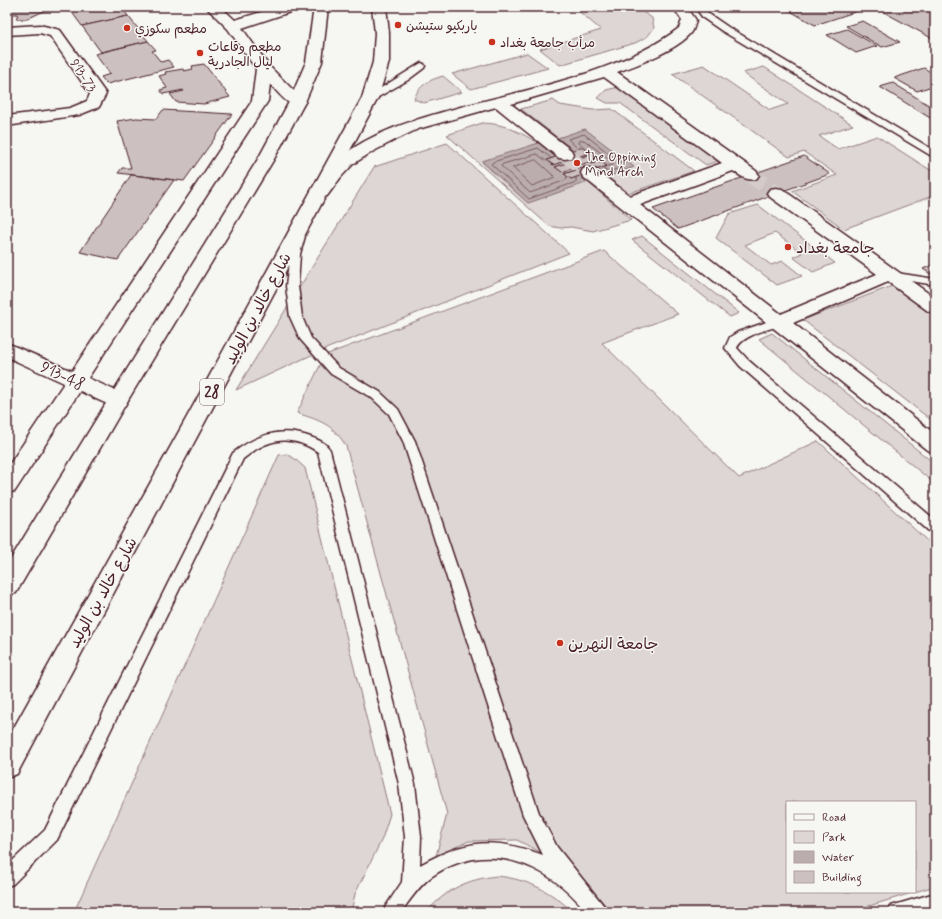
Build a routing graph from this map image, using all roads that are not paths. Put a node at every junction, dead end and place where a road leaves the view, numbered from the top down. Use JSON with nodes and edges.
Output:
{"nodes":[{"id":1,"x":213,"y":7,"type":"edge"},
{"id":2,"x":291,"y":7,"type":"edge"},
{"id":3,"x":321,"y":7,"type":"edge"},
{"id":4,"x":380,"y":7,"type":"edge"},
{"id":5,"x":680,"y":7,"type":"edge"},
{"id":6,"x":700,"y":8,"type":"edge"},
{"id":7,"x":689,"y":20,"type":"junction"},
{"id":8,"x":233,"y":26,"type":"junction"},
{"id":9,"x":7,"y":31,"type":"edge"},
{"id":10,"x":421,"y":66,"type":"dead end"},
{"id":11,"x":264,"y":69,"type":"junction"},
{"id":12,"x":606,"y":71,"type":"junction"},
{"id":13,"x":370,"y":98,"type":"junction"},
{"id":14,"x":297,"y":102,"type":"junction"},
{"id":15,"x":500,"y":103,"type":"junction"},
{"id":16,"x":7,"y":121,"type":"edge"},
{"id":17,"x":565,"y":154,"type":"tunnel mouth"},
{"id":18,"x":935,"y":154,"type":"edge"},
{"id":19,"x":735,"y":164,"type":"junction"},
{"id":20,"x":589,"y":173,"type":"tunnel mouth"},
{"id":21,"x":750,"y":174,"type":"tunnel mouth"},
{"id":22,"x":776,"y":193,"type":"tunnel mouth"},
{"id":23,"x":628,"y":204,"type":"junction"},
{"id":24,"x":311,"y":207,"type":"junction"},
{"id":25,"x":890,"y":275,"type":"junction"},
{"id":26,"x":935,"y":282,"type":"edge"},
{"id":27,"x":935,"y":307,"type":"edge"},
{"id":28,"x":778,"y":322,"type":"junction"},
{"id":29,"x":7,"y":349,"type":"edge"},
{"id":30,"x":76,"y":381,"type":"junction"},
{"id":31,"x":118,"y":400,"type":"junction"},
{"id":32,"x":935,"y":445,"type":"edge"},
{"id":33,"x":7,"y":485,"type":"edge"},
{"id":34,"x":935,"y":528,"type":"edge"},
{"id":35,"x":7,"y":586,"type":"edge"},
{"id":36,"x":7,"y":766,"type":"edge"},
{"id":37,"x":7,"y":878,"type":"edge"},
{"id":38,"x":411,"y":884,"type":"junction"},
{"id":39,"x":584,"y":895,"type":"junction"},
{"id":40,"x":935,"y":901,"type":"edge"},
{"id":41,"x":391,"y":912,"type":"edge"},
{"id":42,"x":598,"y":912,"type":"edge"},
{"id":43,"x":897,"y":912,"type":"edge"}],
"edges":[{"from":1,"to":8,"type":"street"},
{"from":2,"to":8,"type":"street"},
{"from":3,"to":14,"type":"street"},
{"from":4,"to":13,"type":"street","name":"شارع خالد بن الوليد","number":"28"},
{"from":5,"to":7,"type":"street"},
{"from":6,"to":7,"type":"lane"},
{"from":6,"to":18,"type":"lane"},
{"from":7,"to":12,"type":"street"},
{"from":8,"to":11,"type":"street"},
{"from":9,"to":16,"type":"street","name":"913-73"},
{"from":10,"to":13,"type":"lane"},
{"from":11,"to":14,"type":"street"},
{"from":11,"to":30,"type":"street"},
{"from":12,"to":15,"type":"street"},
{"from":12,"to":19,"type":"street"},
{"from":13,"to":24,"type":"street","name":"شارع خالد بن الوليد","number":"28"},
{"from":14,"to":31,"type":"street"},
{"from":15,"to":17,"type":"street"},
{"from":15,"to":24,"type":"street"},
{"from":19,"to":21,"type":"street"},
{"from":19,"to":23,"type":"street"},
{"from":20,"to":23,"type":"street"},
{"from":22,"to":25,"type":"street"},
{"from":23,"to":28,"type":"street"},
{"from":24,"to":36,"type":"street","name":"شارع خالد بن الوليد","number":"28"},
{"from":24,"to":39,"type":"lane"},
{"from":25,"to":26,"type":"lane"},
{"from":25,"to":27,"type":"street"},
{"from":25,"to":28,"type":"street"},
{"from":28,"to":32,"type":"street"},
{"from":28,"to":34,"type":"lane"},
{"from":29,"to":30,"type":"street","name":"913-48"},
{"from":30,"to":31,"type":"street","name":"913-48"},
{"from":30,"to":33,"type":"street"},
{"from":31,"to":35,"type":"street"},
{"from":37,"to":38,"type":"lane"},
{"from":38,"to":39,"type":"lane"},
{"from":38,"to":41,"type":"lane"},
{"from":39,"to":42,"type":"lane"},
{"from":40,"to":43,"type":"lane"}]}
